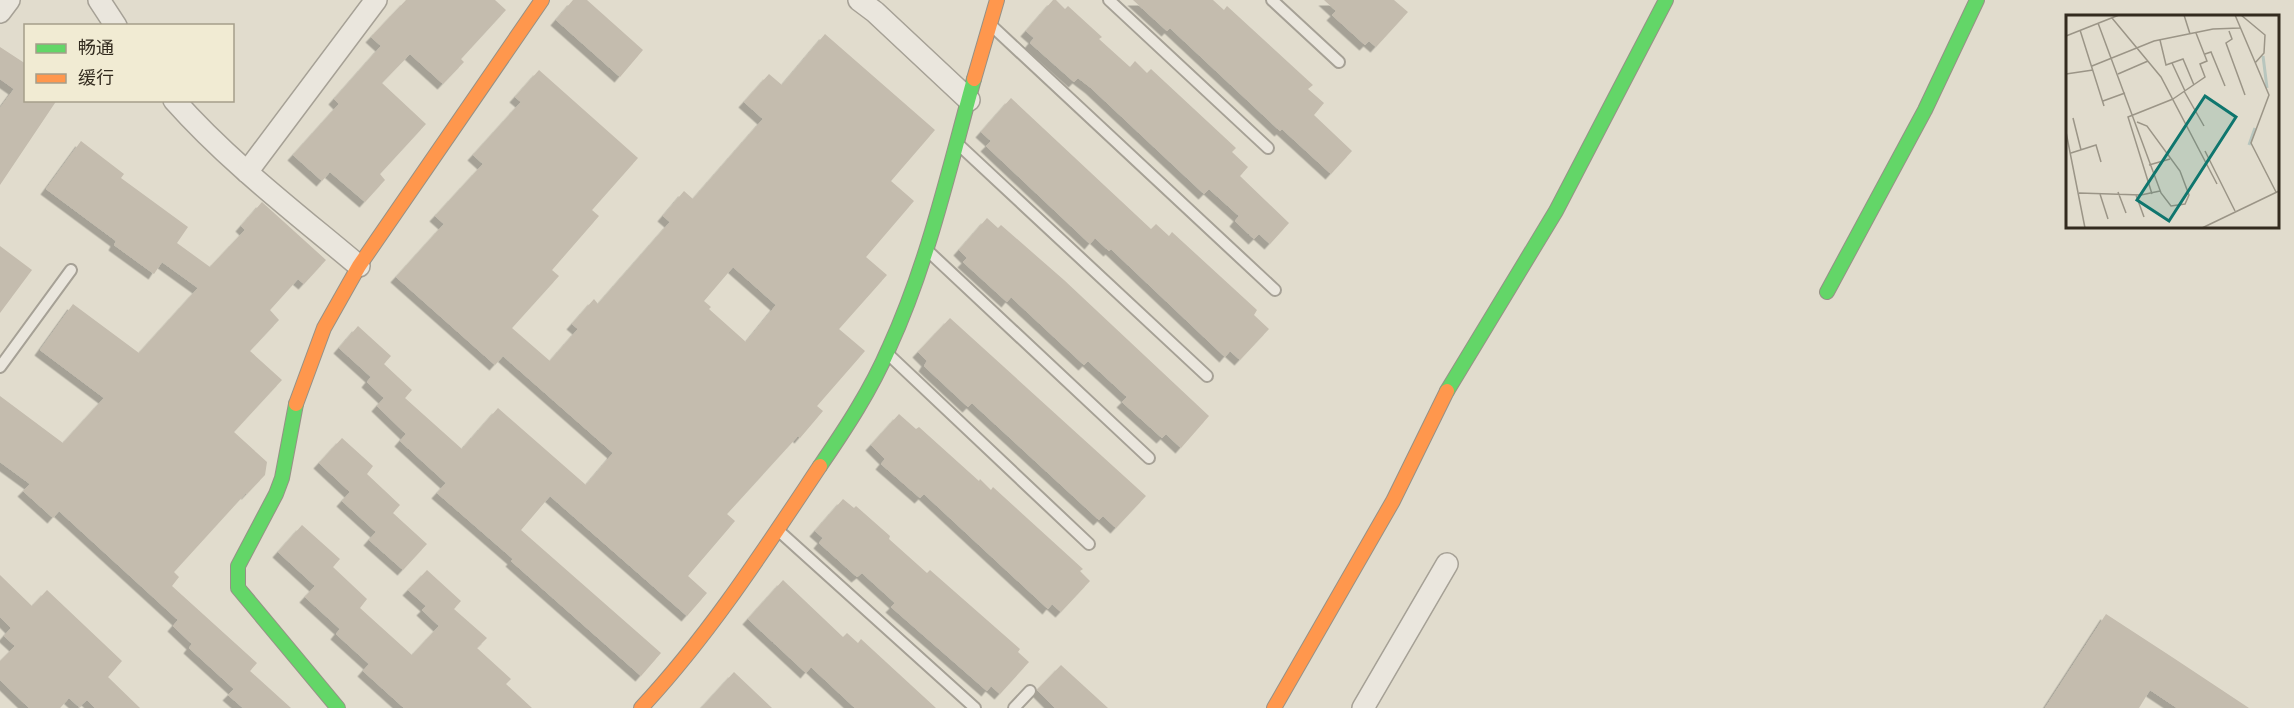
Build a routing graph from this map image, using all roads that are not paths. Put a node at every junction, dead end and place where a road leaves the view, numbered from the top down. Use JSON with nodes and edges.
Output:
{"nodes":[{"id":1,"x":9,"y":0,"type":"edge"},
{"id":2,"x":99,"y":0,"type":"edge"},
{"id":3,"x":376,"y":0,"type":"edge"},
{"id":4,"x":542,"y":0,"type":"edge"},
{"id":5,"x":859,"y":0,"type":"edge"},
{"id":6,"x":997,"y":0,"type":"edge"},
{"id":7,"x":1109,"y":0,"type":"edge"},
{"id":8,"x":1272,"y":0,"type":"edge"},
{"id":9,"x":1666,"y":0,"type":"edge"},
{"id":10,"x":1977,"y":0,"type":"edge"},
{"id":11,"x":0,"y":12,"type":"edge"},
{"id":12,"x":115,"y":24,"type":"edge"},
{"id":13,"x":990,"y":24,"type":"junction"},
{"id":14,"x":1339,"y":62,"type":"dead end"},
{"id":15,"x":969,"y":100,"type":"junction"},
{"id":16,"x":176,"y":102,"type":"edge"},
{"id":17,"x":957,"y":142,"type":"junction"},
{"id":18,"x":1268,"y":148,"type":"dead end"},
{"id":19,"x":247,"y":172,"type":"junction"},
{"id":20,"x":926,"y":249,"type":"junction"},
{"id":21,"x":359,"y":266,"type":"junction"},
{"id":22,"x":71,"y":270,"type":"dead end"},
{"id":23,"x":1275,"y":290,"type":"dead end"},
{"id":24,"x":1827,"y":292,"type":"dead end"},
{"id":25,"x":887,"y":353,"type":"junction"},
{"id":26,"x":0,"y":367,"type":"edge"},
{"id":27,"x":1207,"y":376,"type":"dead end"},
{"id":28,"x":1149,"y":458,"type":"dead end"},
{"id":29,"x":778,"y":530,"type":"junction"},
{"id":30,"x":1089,"y":544,"type":"dead end"},
{"id":31,"x":1447,"y":564,"type":"dead end"},
{"id":32,"x":1030,"y":691,"type":"dead end"},
{"id":33,"x":649,"y":703,"type":"edge"},
{"id":34,"x":338,"y":708,"type":"edge"},
{"id":35,"x":975,"y":708,"type":"edge"},
{"id":36,"x":1014,"y":708,"type":"edge"},
{"id":37,"x":1274,"y":708,"type":"edge"},
{"id":38,"x":1363,"y":708,"type":"edge"}],
"edges":[{"from":1,"to":11,"type":"street"},
{"from":2,"to":12,"type":"street"},
{"from":3,"to":19,"type":"street"},
{"from":4,"to":21,"type":"street"},
{"from":5,"to":15,"type":"street"},
{"from":6,"to":13,"type":"street"},
{"from":7,"to":18,"type":"lane"},
{"from":8,"to":14,"type":"lane"},
{"from":9,"to":37,"type":"street"},
{"from":10,"to":24,"type":"street"},
{"from":13,"to":15,"type":"street"},
{"from":13,"to":23,"type":"lane"},
{"from":15,"to":17,"type":"street"},
{"from":16,"to":19,"type":"street"},
{"from":17,"to":20,"type":"street"},
{"from":17,"to":27,"type":"lane"},
{"from":19,"to":21,"type":"street"},
{"from":20,"to":25,"type":"street"},
{"from":20,"to":28,"type":"lane"},
{"from":21,"to":34,"type":"street"},
{"from":22,"to":26,"type":"lane"},
{"from":25,"to":29,"type":"street"},
{"from":25,"to":30,"type":"lane"},
{"from":29,"to":33,"type":"street"},
{"from":29,"to":35,"type":"lane"},
{"from":31,"to":38,"type":"street"},
{"from":32,"to":36,"type":"lane"}]}
